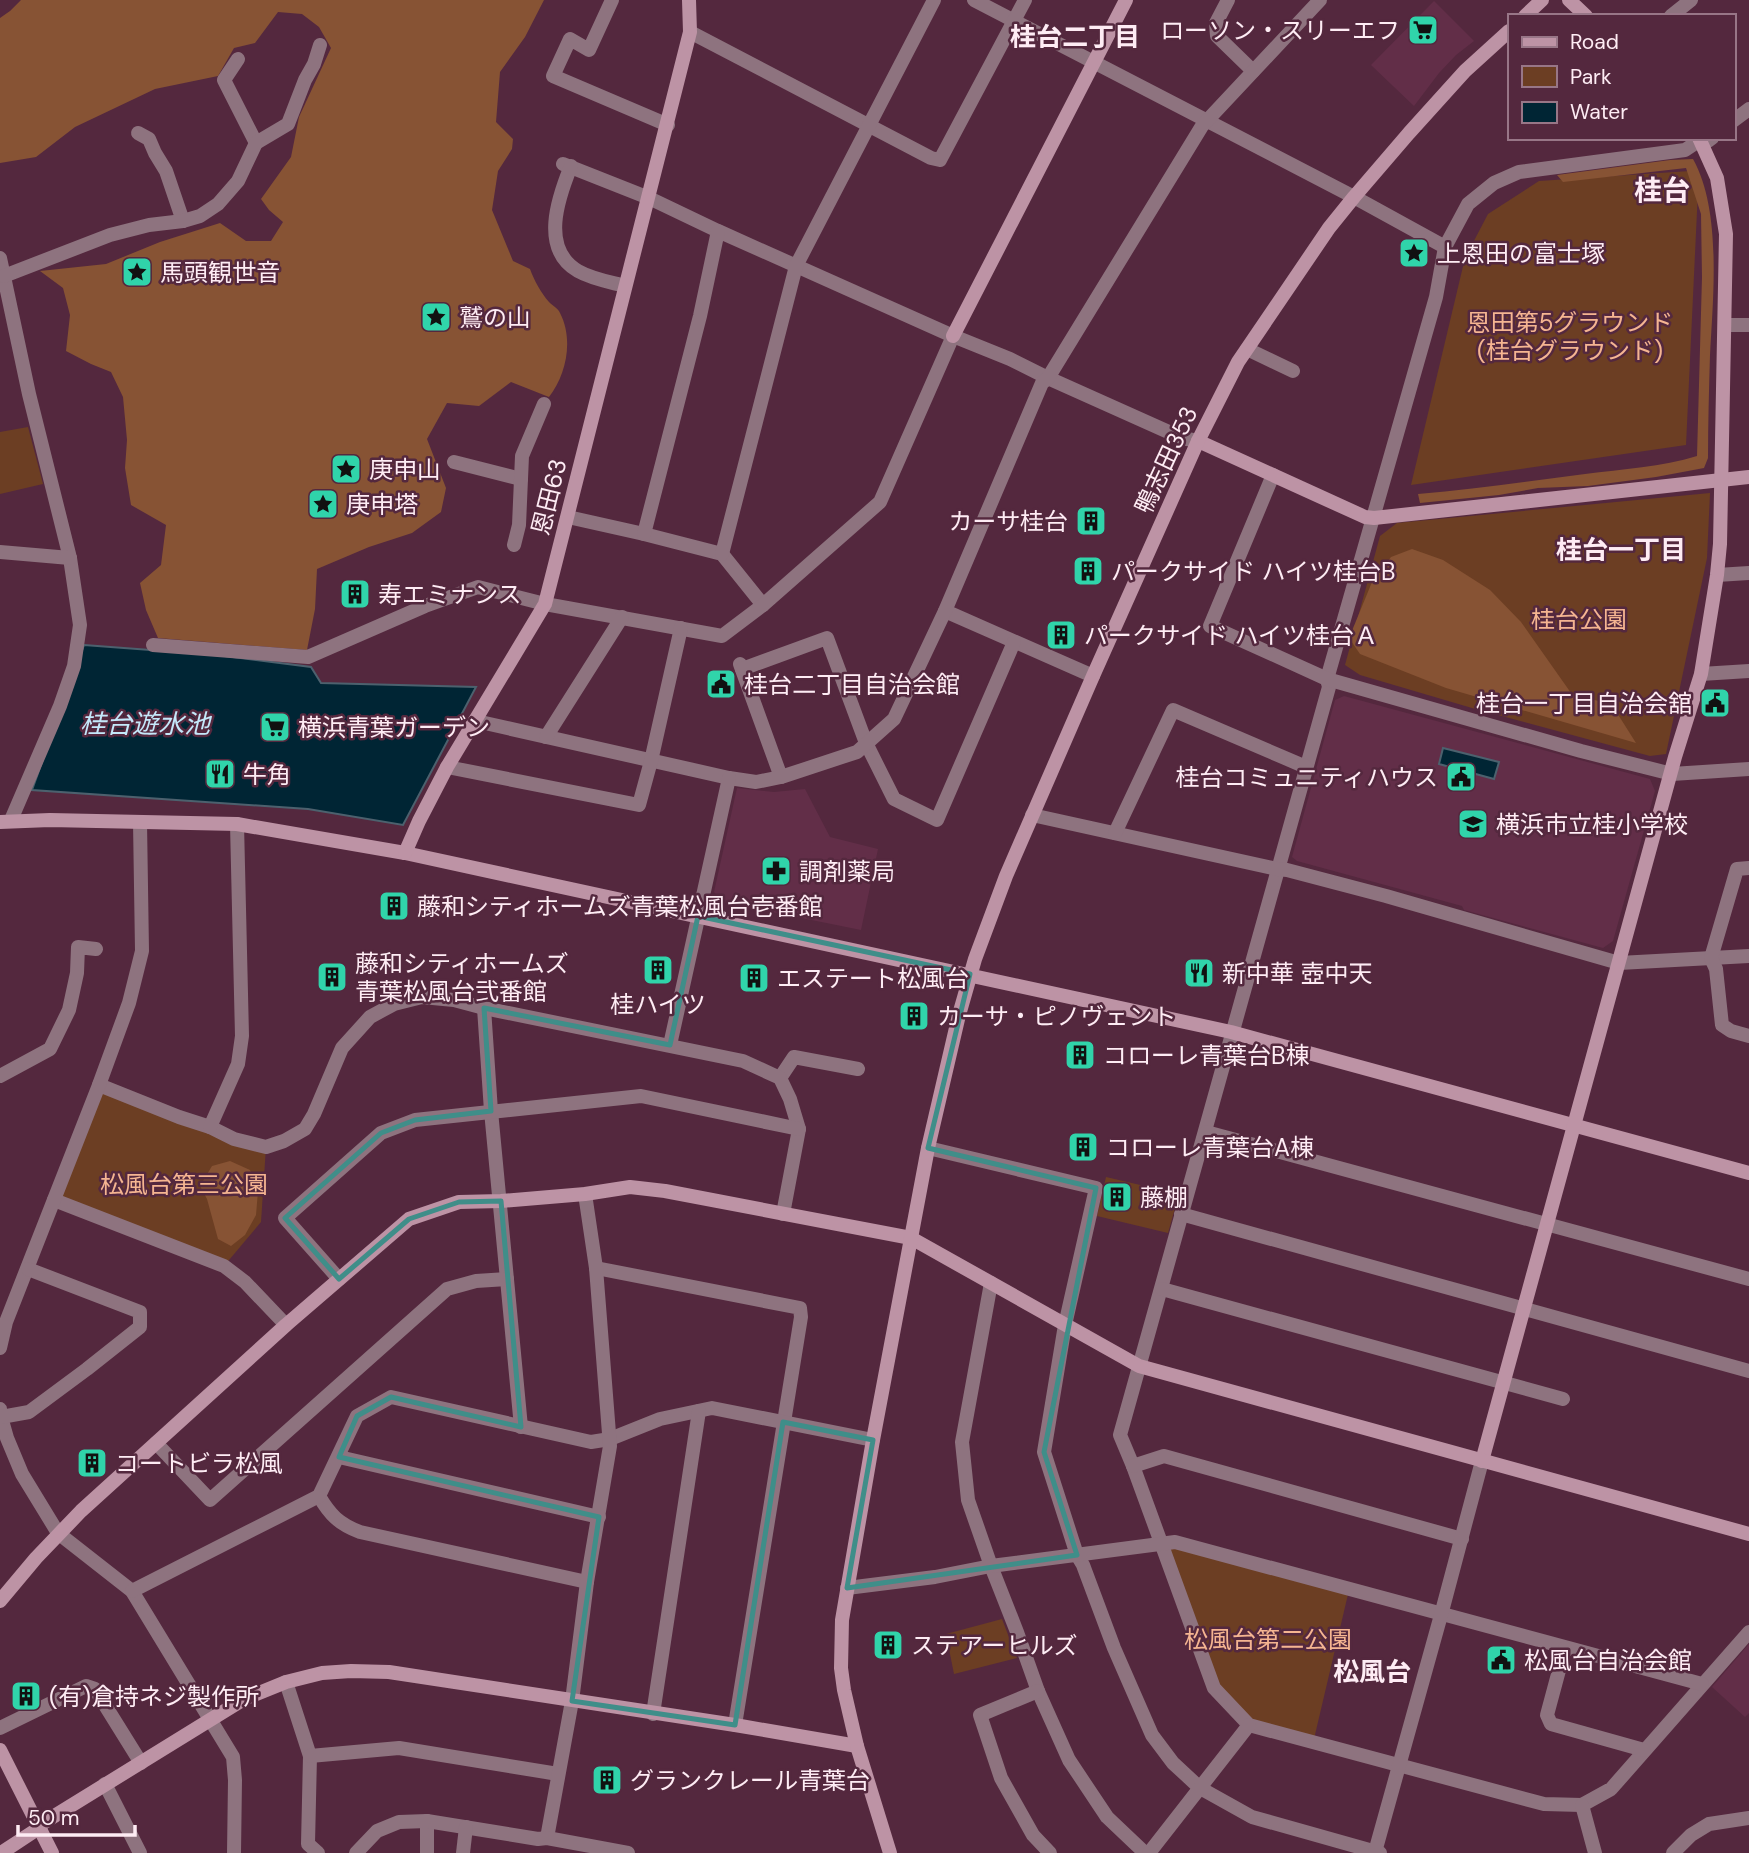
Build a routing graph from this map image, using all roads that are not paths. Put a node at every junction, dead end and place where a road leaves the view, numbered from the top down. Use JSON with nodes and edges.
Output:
{"nodes":[{"id":1,"x":612,"y":0,"type":"edge"},
{"id":2,"x":689,"y":0,"type":"edge"},
{"id":3,"x":934,"y":0,"type":"edge"},
{"id":4,"x":974,"y":0,"type":"edge"},
{"id":5,"x":1025,"y":0,"type":"edge"},
{"id":6,"x":1126,"y":0,"type":"edge"},
{"id":7,"x":1228,"y":0,"type":"edge"},
{"id":8,"x":1320,"y":0,"type":"edge"},
{"id":9,"x":1542,"y":0,"type":"edge"},
{"id":10,"x":1569,"y":0,"type":"edge"},
{"id":11,"x":1690,"y":0,"type":"edge"},
{"id":12,"x":1527,"y":14,"type":"edge"},
{"id":13,"x":1584,"y":14,"type":"edge"},
{"id":14,"x":1673,"y":14,"type":"edge"},
{"id":15,"x":1014,"y":22,"type":"junction"},
{"id":16,"x":690,"y":32,"type":"junction"},
{"id":17,"x":1508,"y":32,"type":"edge"},
{"id":18,"x":320,"y":45,"type":"dead end"},
{"id":19,"x":238,"y":59,"type":"dead end"},
{"id":20,"x":1093,"y":63,"type":"junction"},
{"id":21,"x":1253,"y":71,"type":"junction"},
{"id":22,"x":1207,"y":121,"type":"junction"},
{"id":23,"x":668,"y":125,"type":"junction"},
{"id":24,"x":869,"y":126,"type":"junction"},
{"id":25,"x":138,"y":133,"type":"dead end"},
{"id":26,"x":1701,"y":140,"type":"edge"},
{"id":27,"x":1703,"y":140,"type":"edge"},
{"id":28,"x":256,"y":143,"type":"junction"},
{"id":29,"x":1354,"y":197,"type":"junction"},
{"id":30,"x":649,"y":198,"type":"junction"},
{"id":31,"x":183,"y":221,"type":"junction"},
{"id":32,"x":718,"y":231,"type":"junction"},
{"id":33,"x":1445,"y":247,"type":"junction"},
{"id":34,"x":0,"y":258,"type":"edge"},
{"id":35,"x":796,"y":266,"type":"junction"},
{"id":36,"x":4,"y":276,"type":"junction"},
{"id":37,"x":625,"y":286,"type":"junction"},
{"id":38,"x":1725,"y":325,"type":"junction"},
{"id":39,"x":1749,"y":326,"type":"edge"},
{"id":40,"x":953,"y":336,"type":"junction"},
{"id":41,"x":1247,"y":349,"type":"junction"},
{"id":42,"x":1293,"y":371,"type":"dead end"},
{"id":43,"x":1048,"y":378,"type":"junction"},
{"id":44,"x":544,"y":404,"type":"dead end"},
{"id":45,"x":1198,"y":441,"type":"junction"},
{"id":46,"x":454,"y":463,"type":"dead end"},
{"id":47,"x":1273,"y":475,"type":"junction"},
{"id":48,"x":1749,"y":477,"type":"edge"},
{"id":49,"x":521,"y":479,"type":"junction"},
{"id":50,"x":1721,"y":480,"type":"junction"},
{"id":51,"x":568,"y":517,"type":"junction"},
{"id":52,"x":1374,"y":518,"type":"junction"},
{"id":53,"x":644,"y":534,"type":"junction"},
{"id":54,"x":514,"y":545,"type":"dead end"},
{"id":55,"x":0,"y":552,"type":"edge"},
{"id":56,"x":722,"y":554,"type":"junction"},
{"id":57,"x":70,"y":558,"type":"junction"},
{"id":58,"x":1749,"y":573,"type":"edge"},
{"id":59,"x":1717,"y":575,"type":"junction"},
{"id":60,"x":545,"y":604,"type":"junction"},
{"id":61,"x":763,"y":605,"type":"junction"},
{"id":62,"x":945,"y":611,"type":"junction"},
{"id":63,"x":622,"y":617,"type":"junction"},
{"id":64,"x":681,"y":628,"type":"junction"},
{"id":65,"x":1014,"y":642,"type":"junction"},
{"id":66,"x":153,"y":645,"type":"dead end"},
{"id":67,"x":1749,"y":671,"type":"edge"},
{"id":68,"x":1701,"y":674,"type":"junction"},
{"id":69,"x":1093,"y":676,"type":"junction"},
{"id":70,"x":1327,"y":679,"type":"junction"},
{"id":71,"x":475,"y":721,"type":"junction"},
{"id":72,"x":545,"y":737,"type":"junction"},
{"id":73,"x":866,"y":743,"type":"junction"},
{"id":74,"x":651,"y":761,"type":"junction"},
{"id":75,"x":447,"y":767,"type":"junction"},
{"id":76,"x":1306,"y":767,"type":"junction"},
{"id":77,"x":1749,"y":769,"type":"edge"},
{"id":78,"x":1672,"y":774,"type":"junction"},
{"id":79,"x":781,"y":777,"type":"junction"},
{"id":80,"x":729,"y":778,"type":"junction"},
{"id":81,"x":1032,"y":815,"type":"junction"},
{"id":82,"x":5,"y":821,"type":"edge"},
{"id":83,"x":140,"y":822,"type":"junction"},
{"id":84,"x":237,"y":824,"type":"junction"},
{"id":85,"x":1115,"y":833,"type":"junction"},
{"id":86,"x":405,"y":853,"type":"junction"},
{"id":87,"x":1749,"y":868,"type":"edge"},
{"id":88,"x":1277,"y":869,"type":"junction"},
{"id":89,"x":698,"y":916,"type":"junction"},
{"id":90,"x":96,"y":949,"type":"dead end"},
{"id":91,"x":1749,"y":956,"type":"edge"},
{"id":92,"x":1711,"y":958,"type":"junction"},
{"id":93,"x":1619,"y":963,"type":"junction"},
{"id":94,"x":970,"y":974,"type":"junction"},
{"id":95,"x":484,"y":1008,"type":"junction"},
{"id":96,"x":1231,"y":1032,"type":"junction"},
{"id":97,"x":1749,"y":1037,"type":"edge"},
{"id":98,"x":670,"y":1045,"type":"junction"},
{"id":99,"x":858,"y":1069,"type":"dead end"},
{"id":100,"x":0,"y":1076,"type":"edge"},
{"id":101,"x":780,"y":1078,"type":"junction"},
{"id":102,"x":100,"y":1085,"type":"junction"},
{"id":103,"x":491,"y":1111,"type":"junction"},
{"id":104,"x":1575,"y":1126,"type":"junction"},
{"id":105,"x":210,"y":1127,"type":"junction"},
{"id":106,"x":799,"y":1129,"type":"junction"},
{"id":107,"x":1206,"y":1132,"type":"junction"},
{"id":108,"x":928,"y":1149,"type":"junction"},
{"id":109,"x":1749,"y":1173,"type":"edge"},
{"id":110,"x":585,"y":1194,"type":"junction"},
{"id":111,"x":54,"y":1200,"type":"junction"},
{"id":112,"x":501,"y":1201,"type":"junction"},
{"id":113,"x":783,"y":1214,"type":"junction"},
{"id":114,"x":1181,"y":1214,"type":"junction"},
{"id":115,"x":1548,"y":1225,"type":"junction"},
{"id":116,"x":911,"y":1238,"type":"junction"},
{"id":117,"x":596,"y":1268,"type":"junction"},
{"id":118,"x":28,"y":1269,"type":"junction"},
{"id":119,"x":339,"y":1279,"type":"junction"},
{"id":120,"x":507,"y":1279,"type":"junction"},
{"id":121,"x":1749,"y":1279,"type":"edge"},
{"id":122,"x":991,"y":1283,"type":"junction"},
{"id":123,"x":1162,"y":1289,"type":"junction"},
{"id":124,"x":1522,"y":1309,"type":"junction"},
{"id":125,"x":3,"y":1320,"type":"edge"},
{"id":126,"x":286,"y":1325,"type":"junction"},
{"id":127,"x":1065,"y":1325,"type":"junction"},
{"id":128,"x":0,"y":1348,"type":"edge"},
{"id":129,"x":1139,"y":1366,"type":"junction"},
{"id":130,"x":1749,"y":1371,"type":"edge"},
{"id":131,"x":1503,"y":1383,"type":"junction"},
{"id":132,"x":1563,"y":1398,"type":"dead end"},
{"id":133,"x":0,"y":1409,"type":"edge"},
{"id":134,"x":699,"y":1412,"type":"junction"},
{"id":135,"x":1,"y":1417,"type":"edge"},
{"id":136,"x":783,"y":1422,"type":"junction"},
{"id":137,"x":521,"y":1427,"type":"junction"},
{"id":138,"x":610,"y":1439,"type":"junction"},
{"id":139,"x":873,"y":1440,"type":"junction"},
{"id":140,"x":156,"y":1443,"type":"junction"},
{"id":141,"x":339,"y":1457,"type":"junction"},
{"id":142,"x":1482,"y":1461,"type":"junction"},
{"id":143,"x":1133,"y":1466,"type":"junction"},
{"id":144,"x":318,"y":1496,"type":"junction"},
{"id":145,"x":599,"y":1517,"type":"junction"},
{"id":146,"x":58,"y":1533,"type":"junction"},
{"id":147,"x":1749,"y":1534,"type":"edge"},
{"id":148,"x":1462,"y":1539,"type":"junction"},
{"id":149,"x":1161,"y":1544,"type":"junction"},
{"id":150,"x":1077,"y":1555,"type":"junction"},
{"id":151,"x":991,"y":1566,"type":"junction"},
{"id":152,"x":587,"y":1582,"type":"junction"},
{"id":153,"x":847,"y":1588,"type":"junction"},
{"id":154,"x":132,"y":1591,"type":"junction"},
{"id":155,"x":0,"y":1601,"type":"edge"},
{"id":156,"x":1441,"y":1615,"type":"junction"},
{"id":157,"x":1749,"y":1632,"type":"edge"},
{"id":158,"x":1565,"y":1647,"type":"junction"},
{"id":159,"x":286,"y":1682,"type":"junction"},
{"id":160,"x":1702,"y":1684,"type":"junction"},
{"id":161,"x":1038,"y":1691,"type":"junction"},
{"id":162,"x":572,"y":1700,"type":"junction"},
{"id":163,"x":653,"y":1714,"type":"junction"},
{"id":164,"x":210,"y":1718,"type":"junction"},
{"id":165,"x":735,"y":1725,"type":"junction"},
{"id":166,"x":1249,"y":1725,"type":"junction"},
{"id":167,"x":0,"y":1728,"type":"edge"},
{"id":168,"x":857,"y":1746,"type":"junction"},
{"id":169,"x":0,"y":1750,"type":"edge"},
{"id":170,"x":1644,"y":1750,"type":"junction"},
{"id":171,"x":310,"y":1756,"type":"junction"},
{"id":172,"x":141,"y":1763,"type":"junction"},
{"id":173,"x":1400,"y":1765,"type":"junction"},
{"id":174,"x":558,"y":1774,"type":"junction"},
{"id":175,"x":105,"y":1784,"type":"junction"},
{"id":176,"x":1200,"y":1788,"type":"junction"},
{"id":177,"x":1582,"y":1805,"type":"junction"},
{"id":178,"x":1749,"y":1818,"type":"edge"},
{"id":179,"x":427,"y":1821,"type":"junction"},
{"id":180,"x":466,"y":1827,"type":"junction"},
{"id":181,"x":39,"y":1828,"type":"junction"},
{"id":182,"x":541,"y":1843,"type":"edge"},
{"id":183,"x":1378,"y":1852,"type":"edge"},
{"id":184,"x":1,"y":1853,"type":"edge"},
{"id":185,"x":52,"y":1853,"type":"edge"},
{"id":186,"x":139,"y":1853,"type":"edge"},
{"id":187,"x":234,"y":1853,"type":"edge"},
{"id":188,"x":318,"y":1853,"type":"edge"},
{"id":189,"x":356,"y":1853,"type":"edge"},
{"id":190,"x":428,"y":1853,"type":"edge"},
{"id":191,"x":463,"y":1853,"type":"edge"},
{"id":192,"x":628,"y":1853,"type":"edge"},
{"id":193,"x":890,"y":1853,"type":"edge"},
{"id":194,"x":1050,"y":1853,"type":"edge"},
{"id":195,"x":1147,"y":1853,"type":"edge"},
{"id":196,"x":1595,"y":1853,"type":"edge"},
{"id":197,"x":1673,"y":1853,"type":"edge"}],
"edges":[{"from":1,"to":23,"type":"street"},
{"from":2,"to":16,"type":"street","name":"恩田63"},
{"from":3,"to":24,"type":"street"},
{"from":4,"to":15,"type":"street"},
{"from":5,"to":15,"type":"street"},
{"from":6,"to":20,"type":"street"},
{"from":7,"to":21,"type":"street"},
{"from":8,"to":21,"type":"street"},
{"from":9,"to":12,"type":"street"},
{"from":10,"to":13,"type":"street"},
{"from":11,"to":14,"type":"street"},
{"from":15,"to":20,"type":"street"},
{"from":15,"to":24,"type":"street"},
{"from":16,"to":23,"type":"street","name":"恩田63"},
{"from":16,"to":24,"type":"street"},
{"from":17,"to":29,"type":"street","name":"鴨志田353","number":"鴨志田353"},
{"from":18,"to":28,"type":"street"},
{"from":19,"to":28,"type":"street"},
{"from":20,"to":22,"type":"street"},
{"from":20,"to":40,"type":"street"},
{"from":21,"to":22,"type":"street"},
{"from":22,"to":29,"type":"street"},
{"from":22,"to":43,"type":"street"},
{"from":23,"to":30,"type":"street","name":"恩田63","number":"恩田63"},
{"from":24,"to":35,"type":"street"},
{"from":25,"to":31,"type":"street"},
{"from":26,"to":33,"type":"street"},
{"from":27,"to":38,"type":"street"},
{"from":28,"to":31,"type":"street"},
{"from":29,"to":33,"type":"street"},
{"from":29,"to":41,"type":"street","name":"鴨志田353","number":"鴨志田353"},
{"from":30,"to":32,"type":"street"},
{"from":30,"to":37,"type":"street","name":"恩田63","number":"恩田63"},
{"from":30,"to":37,"type":"street"},
{"from":31,"to":36,"type":"street"},
{"from":32,"to":35,"type":"street"},
{"from":32,"to":53,"type":"street"},
{"from":33,"to":52,"type":"street"},
{"from":34,"to":36,"type":"street"},
{"from":35,"to":40,"type":"street"},
{"from":35,"to":56,"type":"street"},
{"from":36,"to":57,"type":"street"},
{"from":37,"to":51,"type":"street","name":"恩田63","number":"恩田63"},
{"from":38,"to":39,"type":"street"},
{"from":38,"to":50,"type":"street"},
{"from":40,"to":43,"type":"street"},
{"from":40,"to":61,"type":"street"},
{"from":41,"to":42,"type":"street"},
{"from":41,"to":45,"type":"street","name":"鴨志田353","number":"鴨志田353"},
{"from":43,"to":45,"type":"street"},
{"from":43,"to":62,"type":"street"},
{"from":44,"to":49,"type":"street"},
{"from":45,"to":47,"type":"street"},
{"from":45,"to":69,"type":"street","name":"鴨志田353","number":"鴨志田353"},
{"from":46,"to":49,"type":"street"},
{"from":47,"to":52,"type":"street"},
{"from":47,"to":70,"type":"street"},
{"from":48,"to":50,"type":"street"},
{"from":49,"to":54,"type":"street"},
{"from":50,"to":52,"type":"street"},
{"from":50,"to":59,"type":"street"},
{"from":51,"to":53,"type":"street"},
{"from":51,"to":60,"type":"street","name":"恩田63","number":"恩田63"},
{"from":52,"to":70,"type":"street"},
{"from":53,"to":56,"type":"street"},
{"from":55,"to":57,"type":"street"},
{"from":56,"to":61,"type":"street"},
{"from":57,"to":82,"type":"street"},
{"from":58,"to":59,"type":"street"},
{"from":59,"to":68,"type":"street"},
{"from":60,"to":63,"type":"street"},
{"from":60,"to":66,"type":"street"},
{"from":60,"to":71,"type":"street","name":"恩田63","number":"恩田63"},
{"from":61,"to":64,"type":"street"},
{"from":62,"to":65,"type":"street"},
{"from":62,"to":73,"type":"street"},
{"from":63,"to":64,"type":"street"},
{"from":63,"to":72,"type":"street"},
{"from":64,"to":74,"type":"street"},
{"from":65,"to":69,"type":"street"},
{"from":65,"to":73,"type":"street"},
{"from":67,"to":68,"type":"street"},
{"from":68,"to":78,"type":"street"},
{"from":69,"to":81,"type":"street","name":"鴨志田353","number":"鴨志田353"},
{"from":70,"to":76,"type":"street"},
{"from":70,"to":78,"type":"street"},
{"from":71,"to":72,"type":"street"},
{"from":71,"to":75,"type":"street","name":"恩田63","number":"恩田63"},
{"from":72,"to":74,"type":"street"},
{"from":73,"to":79,"type":"street"},
{"from":73,"to":79,"type":"street"},
{"from":74,"to":75,"type":"street"},
{"from":74,"to":80,"type":"street"},
{"from":75,"to":86,"type":"street","name":"恩田63","number":"恩田63"},
{"from":76,"to":85,"type":"street"},
{"from":76,"to":88,"type":"street"},
{"from":77,"to":78,"type":"street"},
{"from":78,"to":93,"type":"street"},
{"from":79,"to":80,"type":"street"},
{"from":80,"to":89,"type":"street"},
{"from":81,"to":85,"type":"street"},
{"from":81,"to":94,"type":"street","name":"鴨志田353","number":"鴨志田353"},
{"from":82,"to":83,"type":"street"},
{"from":83,"to":84,"type":"street"},
{"from":83,"to":102,"type":"street"},
{"from":84,"to":86,"type":"street"},
{"from":84,"to":105,"type":"street"},
{"from":85,"to":88,"type":"street"},
{"from":86,"to":89,"type":"street"},
{"from":87,"to":92,"type":"street"},
{"from":88,"to":93,"type":"street"},
{"from":88,"to":96,"type":"street"},
{"from":89,"to":94,"type":"street"},
{"from":89,"to":98,"type":"street"},
{"from":90,"to":100,"type":"street"},
{"from":91,"to":92,"type":"street"},
{"from":92,"to":93,"type":"street"},
{"from":92,"to":97,"type":"street"},
{"from":93,"to":104,"type":"street"},
{"from":94,"to":96,"type":"street"},
{"from":94,"to":108,"type":"street","name":"鴨志田353"},
{"from":95,"to":98,"type":"street"},
{"from":95,"to":103,"type":"street"},
{"from":95,"to":105,"type":"street"},
{"from":96,"to":104,"type":"street"},
{"from":96,"to":107,"type":"street"},
{"from":98,"to":101,"type":"street"},
{"from":99,"to":101,"type":"street"},
{"from":101,"to":106,"type":"street"},
{"from":102,"to":105,"type":"street"},
{"from":102,"to":111,"type":"street"},
{"from":103,"to":106,"type":"street"},
{"from":103,"to":112,"type":"street"},
{"from":103,"to":119,"type":"street"},
{"from":104,"to":109,"type":"street"},
{"from":104,"to":115,"type":"street"},
{"from":106,"to":113,"type":"street"},
{"from":107,"to":114,"type":"street"},
{"from":107,"to":115,"type":"street"},
{"from":108,"to":116,"type":"street","name":"鴨志田353"},
{"from":108,"to":127,"type":"street"},
{"from":110,"to":112,"type":"street"},
{"from":110,"to":113,"type":"street"},
{"from":110,"to":117,"type":"street"},
{"from":111,"to":118,"type":"street"},
{"from":111,"to":126,"type":"street"},
{"from":112,"to":119,"type":"street"},
{"from":112,"to":120,"type":"street"},
{"from":113,"to":116,"type":"street"},
{"from":114,"to":123,"type":"street"},
{"from":114,"to":124,"type":"street"},
{"from":115,"to":121,"type":"street"},
{"from":115,"to":124,"type":"street"},
{"from":116,"to":122,"type":"street"},
{"from":116,"to":139,"type":"street","name":"鴨志田353"},
{"from":117,"to":136,"type":"street"},
{"from":117,"to":138,"type":"street"},
{"from":118,"to":125,"type":"street"},
{"from":118,"to":135,"type":"street"},
{"from":119,"to":126,"type":"street"},
{"from":120,"to":137,"type":"street"},
{"from":120,"to":140,"type":"street"},
{"from":122,"to":127,"type":"street"},
{"from":122,"to":151,"type":"street"},
{"from":123,"to":129,"type":"street"},
{"from":123,"to":131,"type":"street"},
{"from":124,"to":130,"type":"street"},
{"from":124,"to":131,"type":"street"},
{"from":125,"to":128,"type":"street"},
{"from":126,"to":140,"type":"street"},
{"from":127,"to":129,"type":"street"},
{"from":127,"to":150,"type":"street"},
{"from":129,"to":142,"type":"street"},
{"from":129,"to":143,"type":"street"},
{"from":131,"to":132,"type":"street"},
{"from":131,"to":142,"type":"street"},
{"from":133,"to":135,"type":"street"},
{"from":134,"to":136,"type":"street"},
{"from":134,"to":138,"type":"street"},
{"from":134,"to":163,"type":"street"},
{"from":135,"to":146,"type":"street"},
{"from":136,"to":139,"type":"street"},
{"from":136,"to":165,"type":"street"},
{"from":137,"to":138,"type":"street"},
{"from":137,"to":141,"type":"street"},
{"from":138,"to":145,"type":"street"},
{"from":139,"to":153,"type":"street","name":"鴨志田353"},
{"from":140,"to":146,"type":"street"},
{"from":141,"to":144,"type":"street"},
{"from":141,"to":145,"type":"street"},
{"from":142,"to":147,"type":"street"},
{"from":142,"to":148,"type":"street"},
{"from":143,"to":148,"type":"street"},
{"from":143,"to":149,"type":"street"},
{"from":144,"to":152,"type":"street"},
{"from":144,"to":154,"type":"street"},
{"from":145,"to":152,"type":"street"},
{"from":146,"to":154,"type":"street"},
{"from":146,"to":155,"type":"street"},
{"from":148,"to":156,"type":"street"},
{"from":149,"to":150,"type":"street"},
{"from":149,"to":156,"type":"street"},
{"from":149,"to":166,"type":"street"},
{"from":150,"to":151,"type":"street"},
{"from":150,"to":176,"type":"street"},
{"from":151,"to":153,"type":"street"},
{"from":151,"to":161,"type":"street"},
{"from":152,"to":162,"type":"street"},
{"from":153,"to":168,"type":"street","name":"鴨志田353"},
{"from":154,"to":164,"type":"street"},
{"from":156,"to":158,"type":"street"},
{"from":156,"to":173,"type":"street"},
{"from":157,"to":160,"type":"street"},
{"from":158,"to":160,"type":"street"},
{"from":158,"to":170,"type":"street"},
{"from":159,"to":162,"type":"street"},
{"from":159,"to":164,"type":"street"},
{"from":159,"to":171,"type":"street"},
{"from":160,"to":170,"type":"street"},
{"from":161,"to":194,"type":"street"},
{"from":161,"to":195,"type":"street"},
{"from":162,"to":163,"type":"street"},
{"from":162,"to":174,"type":"street"},
{"from":163,"to":165,"type":"street"},
{"from":164,"to":172,"type":"street"},
{"from":164,"to":187,"type":"street"},
{"from":165,"to":168,"type":"street"},
{"from":166,"to":173,"type":"street"},
{"from":166,"to":176,"type":"street"},
{"from":167,"to":172,"type":"street"},
{"from":168,"to":193,"type":"street","name":"鴨志田353"},
{"from":169,"to":181,"type":"street"},
{"from":170,"to":177,"type":"street"},
{"from":171,"to":174,"type":"street"},
{"from":171,"to":188,"type":"street"},
{"from":172,"to":175,"type":"street"},
{"from":173,"to":177,"type":"street"},
{"from":173,"to":183,"type":"street"},
{"from":174,"to":182,"type":"street"},
{"from":175,"to":181,"type":"street"},
{"from":175,"to":186,"type":"street"},
{"from":176,"to":183,"type":"street"},
{"from":176,"to":195,"type":"street"},
{"from":177,"to":196,"type":"street"},
{"from":178,"to":197,"type":"street"},
{"from":179,"to":180,"type":"street"},
{"from":179,"to":189,"type":"street"},
{"from":179,"to":190,"type":"street"},
{"from":180,"to":182,"type":"street"},
{"from":180,"to":191,"type":"street"},
{"from":181,"to":184,"type":"street"},
{"from":181,"to":185,"type":"street"},
{"from":182,"to":192,"type":"street"}]}
